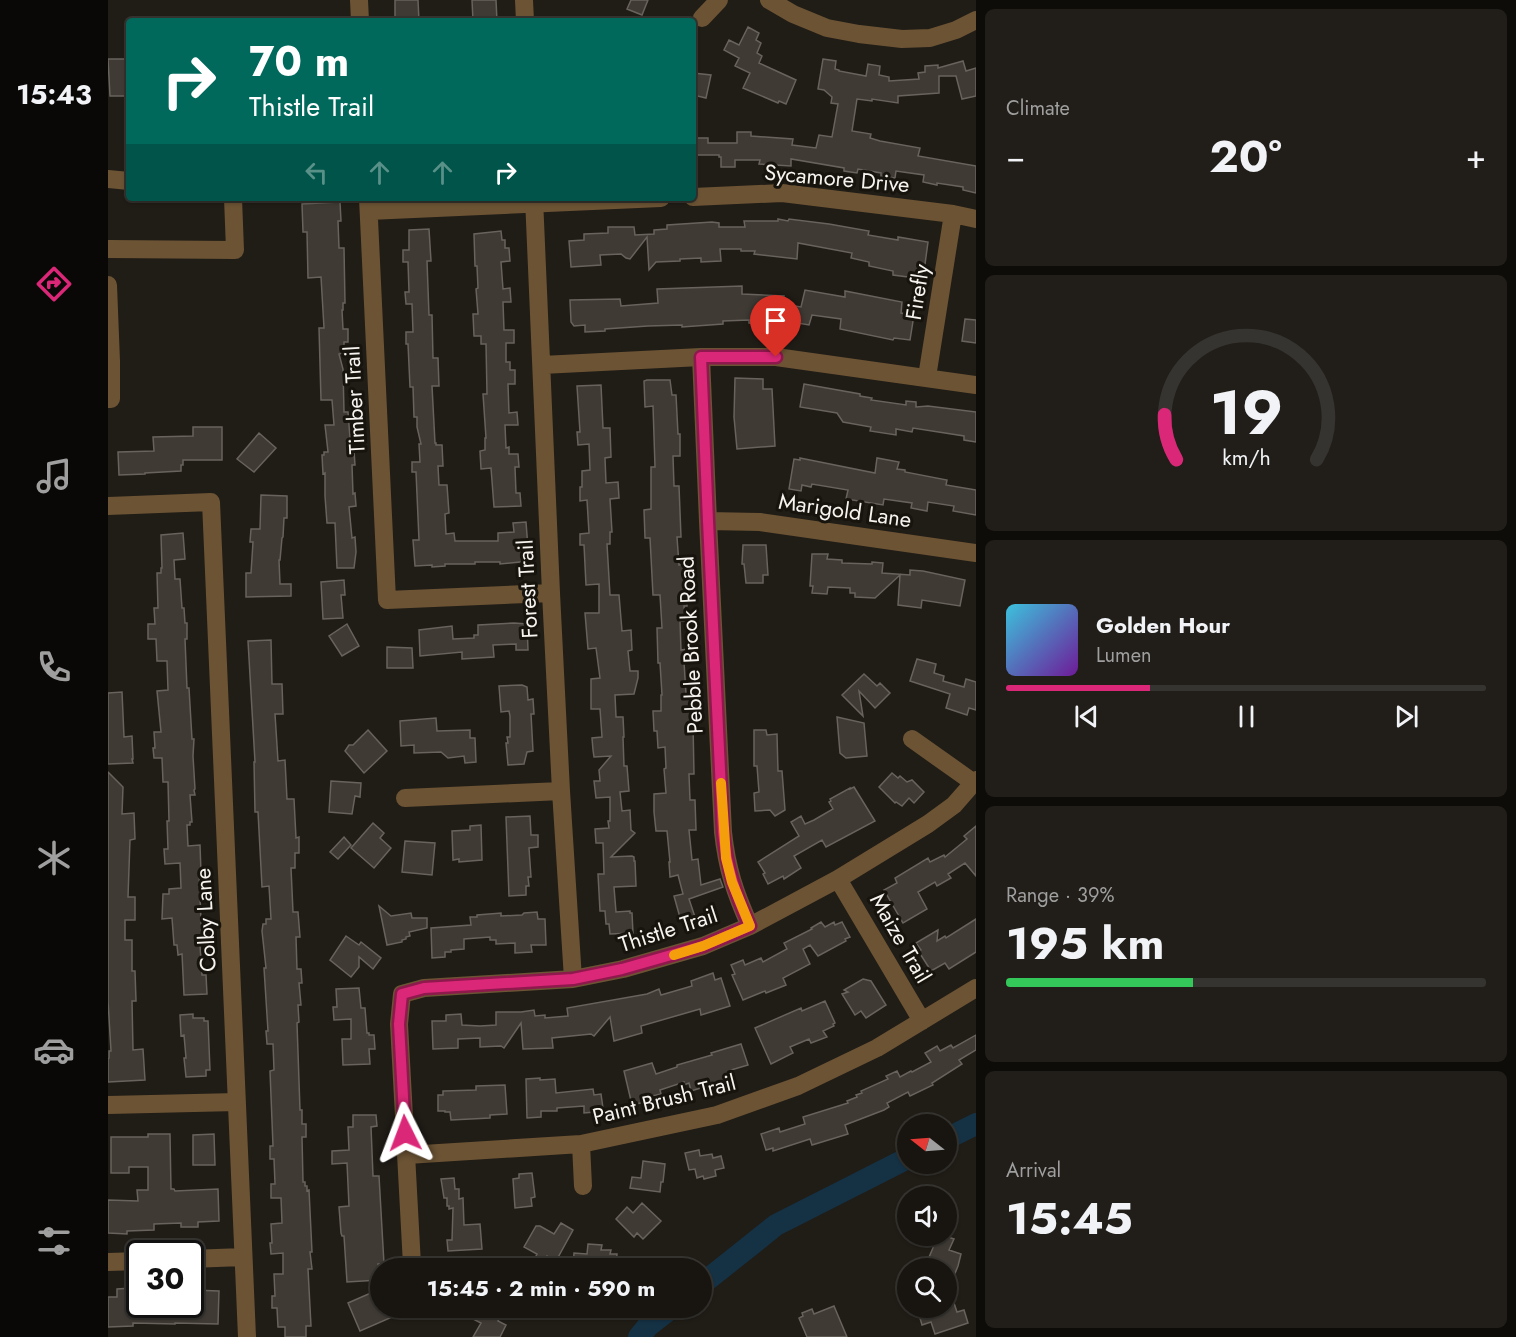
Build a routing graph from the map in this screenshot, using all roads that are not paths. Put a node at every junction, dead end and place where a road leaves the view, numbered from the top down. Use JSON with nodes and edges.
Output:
{"nodes":[{"id":1,"x":359,"y":0,"type":"edge"},
{"id":2,"x":524,"y":0,"type":"edge"},
{"id":3,"x":719,"y":0,"type":"edge"},
{"id":4,"x":770,"y":0,"type":"edge"},
{"id":5,"x":360,"y":18,"type":"edge"},
{"id":6,"x":525,"y":18,"type":"edge"},
{"id":7,"x":702,"y":18,"type":"dead end"},
{"id":8,"x":976,"y":20,"type":"edge"},
{"id":9,"x":108,"y":179,"type":"edge"},
{"id":10,"x":126,"y":181,"type":"edge"},
{"id":11,"x":696,"y":197,"type":"edge"},
{"id":12,"x":233,"y":201,"type":"edge"},
{"id":13,"x":535,"y":201,"type":"edge"},
{"id":14,"x":369,"y":204,"type":"edge"},
{"id":15,"x":953,"y":214,"type":"junction"},
{"id":16,"x":976,"y":219,"type":"edge"},
{"id":17,"x":108,"y":249,"type":"edge"},
{"id":18,"x":108,"y":285,"type":"edge"},
{"id":19,"x":701,"y":357,"type":"junction"},
{"id":20,"x":110,"y":361,"type":"edge"},
{"id":21,"x":542,"y":365,"type":"junction"},
{"id":22,"x":927,"y":377,"type":"junction"},
{"id":23,"x":976,"y":385,"type":"edge"},
{"id":24,"x":108,"y":399,"type":"edge"},
{"id":25,"x":108,"y":506,"type":"edge"},
{"id":26,"x":708,"y":521,"type":"junction"},
{"id":27,"x":976,"y":553,"type":"edge"},
{"id":28,"x":551,"y":593,"type":"junction"},
{"id":29,"x":912,"y":739,"type":"dead end"},
{"id":30,"x":975,"y":782,"type":"edge"},
{"id":31,"x":561,"y":791,"type":"junction"},
{"id":32,"x":405,"y":798,"type":"dead end"},
{"id":33,"x":838,"y":879,"type":"junction"},
{"id":34,"x":750,"y":926,"type":"junction"},
{"id":35,"x":573,"y":979,"type":"junction"},
{"id":36,"x":976,"y":988,"type":"edge"},
{"id":37,"x":922,"y":1022,"type":"junction"},
{"id":38,"x":237,"y":1102,"type":"junction"},
{"id":39,"x":108,"y":1105,"type":"edge"},
{"id":40,"x":581,"y":1144,"type":"junction"},
{"id":41,"x":407,"y":1155,"type":"junction"},
{"id":42,"x":583,"y":1186,"type":"dead end"},
{"id":43,"x":243,"y":1257,"type":"junction"},
{"id":44,"x":204,"y":1258,"type":"edge"},
{"id":45,"x":412,"y":1258,"type":"edge"},
{"id":46,"x":126,"y":1261,"type":"edge"},
{"id":47,"x":108,"y":1262,"type":"edge"},
{"id":48,"x":247,"y":1337,"type":"edge"}],
"edges":[{"from":1,"to":5,"type":"street"},
{"from":2,"to":6,"type":"street"},
{"from":3,"to":7,"type":"street"},
{"from":4,"to":8,"type":"street"},
{"from":9,"to":10,"type":"street"},
{"from":11,"to":15,"type":"street","name":"Sycamore Drive"},
{"from":12,"to":17,"type":"street"},
{"from":13,"to":14,"type":"street"},
{"from":13,"to":21,"type":"street","name":"Forest Trail"},
{"from":14,"to":28,"type":"street","name":"Timber Trail"},
{"from":15,"to":16,"type":"street","name":"Sycamore Drive"},
{"from":15,"to":22,"type":"street","name":"Firefly"},
{"from":18,"to":20,"type":"street"},
{"from":19,"to":21,"type":"street"},
{"from":19,"to":22,"type":"street"},
{"from":19,"to":26,"type":"street","name":"Pebble Brook Road"},
{"from":20,"to":24,"type":"street"},
{"from":21,"to":28,"type":"street","name":"Forest Trail"},
{"from":22,"to":23,"type":"street"},
{"from":25,"to":38,"type":"street","name":"Colby Lane"},
{"from":26,"to":27,"type":"street","name":"Marigold Lane"},
{"from":26,"to":34,"type":"street","name":"Pebble Brook Road"},
{"from":28,"to":31,"type":"street","name":"Forest Trail"},
{"from":29,"to":30,"type":"street"},
{"from":30,"to":33,"type":"street","name":"Thistle Trail"},
{"from":31,"to":32,"type":"street"},
{"from":31,"to":35,"type":"street","name":"Forest Trail"},
{"from":33,"to":34,"type":"street","name":"Thistle Trail"},
{"from":33,"to":37,"type":"street","name":"Maize Trail"},
{"from":34,"to":35,"type":"street","name":"Thistle Trail"},
{"from":35,"to":41,"type":"street","name":"Thistle Trail"},
{"from":36,"to":37,"type":"street","name":"Paint Brush Trail"},
{"from":37,"to":40,"type":"street","name":"Paint Brush Trail"},
{"from":38,"to":39,"type":"street"},
{"from":38,"to":43,"type":"street","name":"Colby Lane"},
{"from":40,"to":41,"type":"street","name":"Paint Brush Trail"},
{"from":40,"to":42,"type":"street"},
{"from":41,"to":45,"type":"street"},
{"from":43,"to":44,"type":"street"},
{"from":43,"to":48,"type":"street","name":"Colby Lane"},
{"from":46,"to":47,"type":"street"}]}
